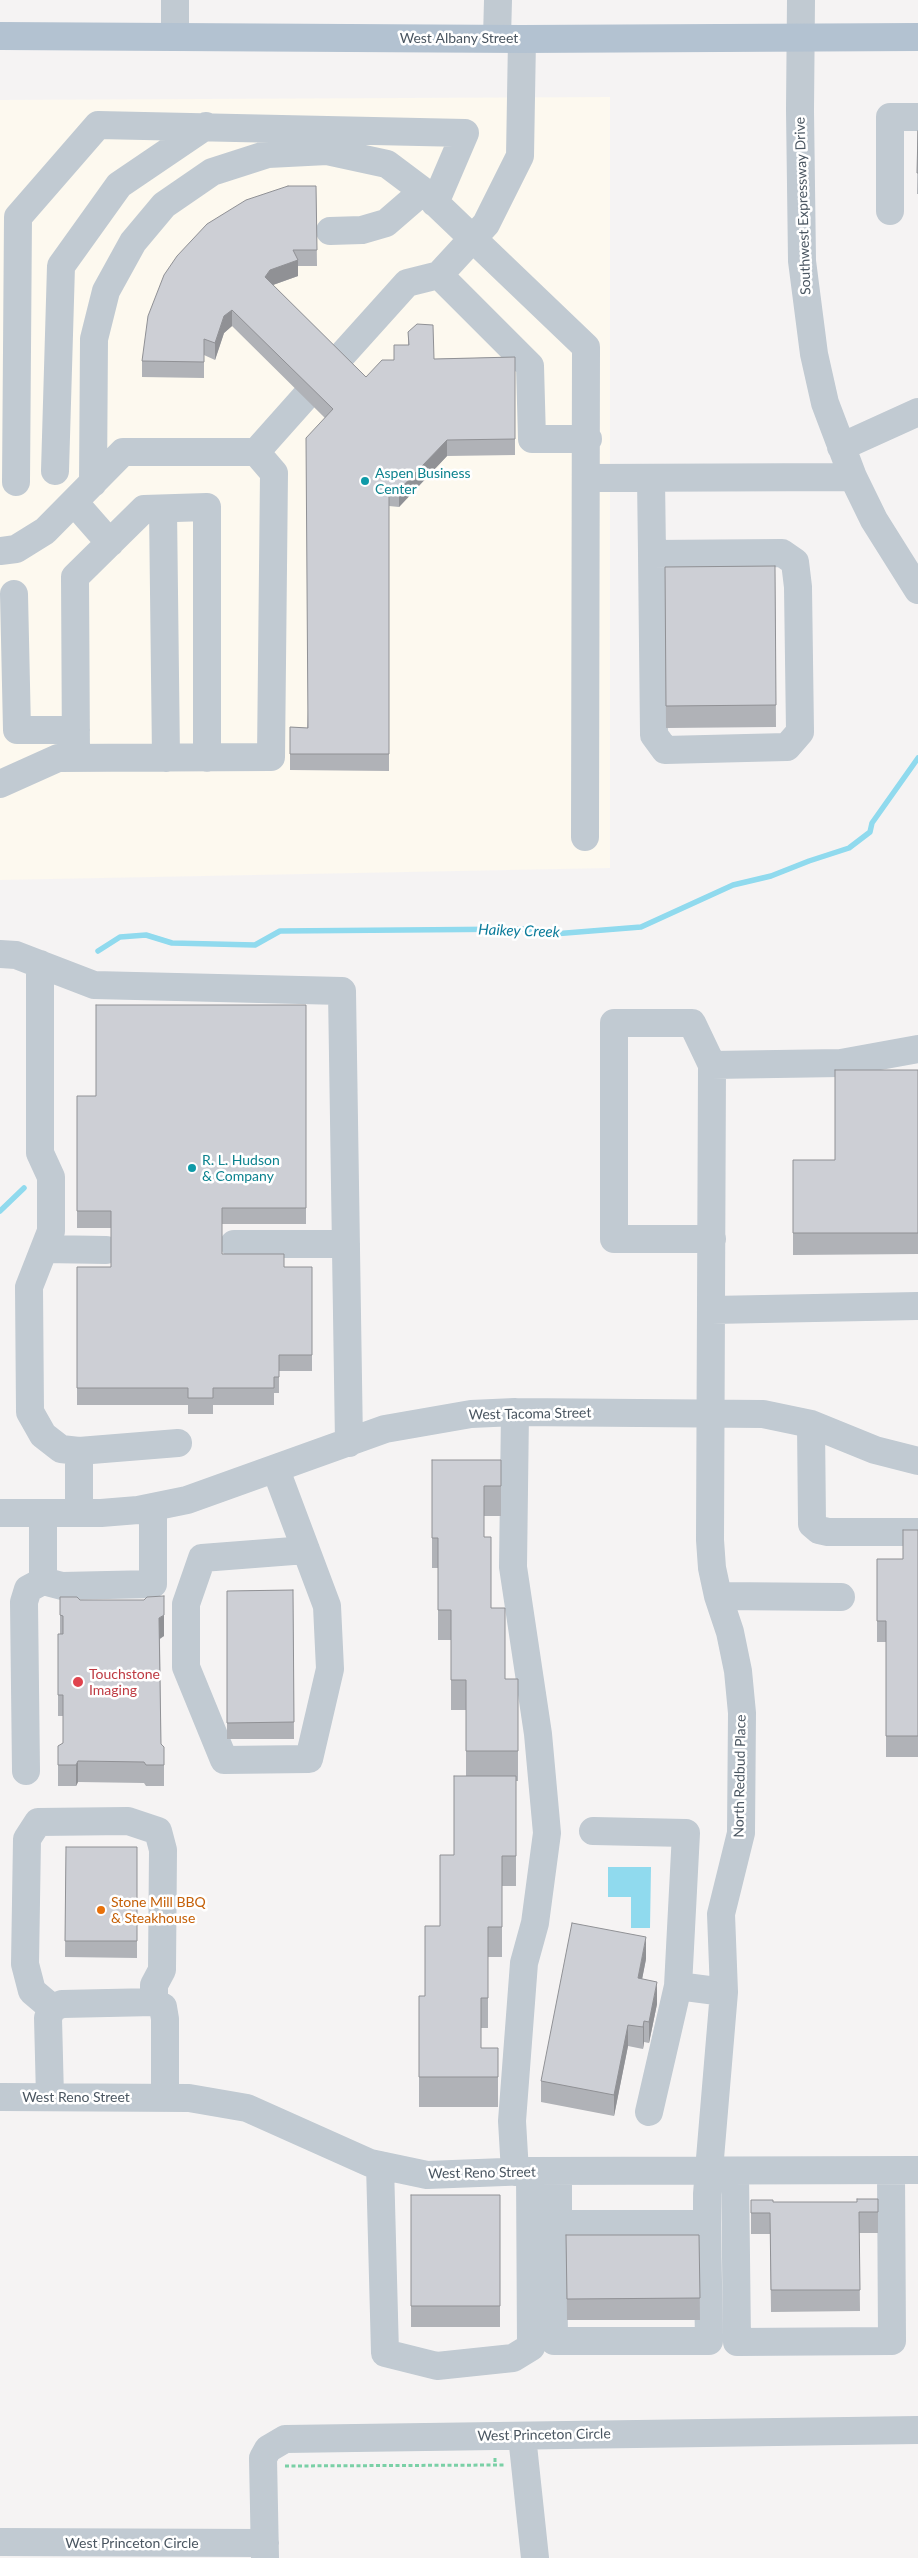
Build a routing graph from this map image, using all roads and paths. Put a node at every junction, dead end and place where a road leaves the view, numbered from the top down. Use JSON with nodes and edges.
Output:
{"nodes":[{"id":1,"x":175,"y":0,"type":"edge"},
{"id":2,"x":498,"y":0,"type":"edge"},
{"id":3,"x":802,"y":0,"type":"edge"},
{"id":4,"x":0,"y":36,"type":"edge"},
{"id":5,"x":175,"y":36,"type":"junction"},
{"id":6,"x":801,"y":37,"type":"junction"},
{"id":7,"x":918,"y":37,"type":"edge"},
{"id":8,"x":510,"y":39,"type":"junction"},
{"id":9,"x":918,"y":117,"type":"edge"},
{"id":10,"x":206,"y":126,"type":"junction"},
{"id":11,"x":429,"y":197,"type":"junction"},
{"id":12,"x":890,"y":211,"type":"dead end"},
{"id":13,"x":330,"y":231,"type":"dead end"},
{"id":14,"x":472,"y":239,"type":"junction"},
{"id":15,"x":439,"y":274,"type":"junction"},
{"id":16,"x":335,"y":363,"type":"edge"},
{"id":17,"x":305,"y":397,"type":"edge"},
{"id":18,"x":918,"y":412,"type":"edge"},
{"id":19,"x":588,"y":439,"type":"junction"},
{"id":20,"x":841,"y":447,"type":"junction"},
{"id":21,"x":256,"y":452,"type":"junction"},
{"id":22,"x":55,"y":471,"type":"dead end"},
{"id":23,"x":853,"y":477,"type":"junction"},
{"id":24,"x":587,"y":478,"type":"junction"},
{"id":25,"x":651,"y":478,"type":"junction"},
{"id":26,"x":16,"y":482,"type":"dead end"},
{"id":27,"x":93,"y":482,"type":"junction"},
{"id":28,"x":74,"y":502,"type":"junction"},
{"id":29,"x":163,"y":508,"type":"junction"},
{"id":30,"x":110,"y":542,"type":"junction"},
{"id":31,"x":0,"y":550,"type":"edge"},
{"id":32,"x":652,"y":554,"type":"junction"},
{"id":33,"x":918,"y":590,"type":"edge"},
{"id":34,"x":14,"y":594,"type":"dead end"},
{"id":35,"x":76,"y":730,"type":"junction"},
{"id":36,"x":76,"y":758,"type":"junction"},
{"id":37,"x":166,"y":758,"type":"junction"},
{"id":38,"x":208,"y":758,"type":"junction"},
{"id":39,"x":0,"y":784,"type":"edge"},
{"id":40,"x":585,"y":837,"type":"dead end"},
{"id":41,"x":0,"y":954,"type":"edge"},
{"id":42,"x":40,"y":964,"type":"junction"},
{"id":43,"x":918,"y":1049,"type":"edge"},
{"id":44,"x":712,"y":1065,"type":"junction"},
{"id":45,"x":712,"y":1239,"type":"junction"},
{"id":46,"x":234,"y":1244,"type":"dead end"},
{"id":47,"x":346,"y":1244,"type":"junction"},
{"id":48,"x":44,"y":1248,"type":"junction"},
{"id":49,"x":106,"y":1250,"type":"dead end"},
{"id":50,"x":918,"y":1306,"type":"edge"},
{"id":51,"x":712,"y":1310,"type":"junction"},
{"id":52,"x":515,"y":1412,"type":"junction"},
{"id":53,"x":711,"y":1412,"type":"junction"},
{"id":54,"x":811,"y":1424,"type":"junction"},
{"id":55,"x":178,"y":1443,"type":"dead end"},
{"id":56,"x":349,"y":1443,"type":"junction"},
{"id":57,"x":78,"y":1451,"type":"junction"},
{"id":58,"x":918,"y":1461,"type":"edge"},
{"id":59,"x":276,"y":1470,"type":"junction"},
{"id":60,"x":153,"y":1507,"type":"junction"},
{"id":61,"x":0,"y":1513,"type":"edge"},
{"id":62,"x":43,"y":1513,"type":"junction"},
{"id":63,"x":79,"y":1513,"type":"junction"},
{"id":64,"x":918,"y":1532,"type":"edge"},
{"id":65,"x":306,"y":1550,"type":"junction"},
{"id":66,"x":43,"y":1581,"type":"junction"},
{"id":67,"x":718,"y":1596,"type":"junction"},
{"id":68,"x":841,"y":1597,"type":"dead end"},
{"id":69,"x":26,"y":1771,"type":"dead end"},
{"id":70,"x":593,"y":1831,"type":"dead end"},
{"id":71,"x":678,"y":1986,"type":"junction"},
{"id":72,"x":724,"y":1992,"type":"junction"},
{"id":73,"x":154,"y":2002,"type":"junction"},
{"id":74,"x":52,"y":2008,"type":"junction"},
{"id":75,"x":0,"y":2097,"type":"edge"},
{"id":76,"x":50,"y":2097,"type":"junction"},
{"id":77,"x":165,"y":2098,"type":"junction"},
{"id":78,"x":649,"y":2112,"type":"dead end"},
{"id":79,"x":380,"y":2165,"type":"junction"},
{"id":80,"x":918,"y":2170,"type":"edge"},
{"id":81,"x":723,"y":2171,"type":"junction"},
{"id":82,"x":523,"y":2172,"type":"junction"},
{"id":83,"x":558,"y":2172,"type":"junction"},
{"id":84,"x":891,"y":2172,"type":"junction"},
{"id":85,"x":558,"y":2224,"type":"junction"},
{"id":86,"x":708,"y":2224,"type":"junction"},
{"id":87,"x":918,"y":2430,"type":"edge"},
{"id":88,"x":522,"y":2436,"type":"junction"},
{"id":89,"x":510,"y":2465,"type":"dead end"},
{"id":90,"x":279,"y":2466,"type":"dead end"},
{"id":91,"x":0,"y":2542,"type":"edge"},
{"id":92,"x":265,"y":2551,"type":"edge"},
{"id":93,"x":535,"y":2558,"type":"edge"}],
"edges":[{"from":1,"to":5,"type":"street"},
{"from":2,"to":8,"type":"street"},
{"from":3,"to":6,"type":"street","name":"Southwest Expressway Drive"},
{"from":4,"to":5,"type":"main road","name":"West Albany Street"},
{"from":5,"to":8,"type":"main road","name":"West Albany Street"},
{"from":6,"to":7,"type":"main road","name":"West Albany Street"},
{"from":6,"to":8,"type":"main road","name":"West Albany Street"},
{"from":6,"to":20,"type":"street","name":"Southwest Expressway Drive"},
{"from":8,"to":14,"type":"street"},
{"from":9,"to":12,"type":"street"},
{"from":10,"to":11,"type":"street"},
{"from":10,"to":22,"type":"street"},
{"from":10,"to":26,"type":"street"},
{"from":11,"to":13,"type":"street"},
{"from":11,"to":14,"type":"street"},
{"from":11,"to":27,"type":"street"},
{"from":14,"to":15,"type":"street"},
{"from":14,"to":19,"type":"street"},
{"from":15,"to":16,"type":"street"},
{"from":15,"to":19,"type":"street"},
{"from":17,"to":21,"type":"street"},
{"from":18,"to":20,"type":"street"},
{"from":19,"to":24,"type":"street"},
{"from":20,"to":23,"type":"street","name":"Southwest Expressway Drive"},
{"from":21,"to":27,"type":"street"},
{"from":21,"to":38,"type":"street"},
{"from":23,"to":25,"type":"street"},
{"from":23,"to":33,"type":"street","name":"Southwest Expressway Drive"},
{"from":24,"to":25,"type":"street"},
{"from":24,"to":40,"type":"street"},
{"from":25,"to":32,"type":"street"},
{"from":27,"to":28,"type":"street"},
{"from":28,"to":30,"type":"street"},
{"from":28,"to":31,"type":"street"},
{"from":29,"to":30,"type":"street"},
{"from":29,"to":37,"type":"street"},
{"from":29,"to":38,"type":"street"},
{"from":30,"to":35,"type":"street"},
{"from":32,"to":32,"type":"street"},
{"from":34,"to":35,"type":"street"},
{"from":35,"to":36,"type":"street"},
{"from":36,"to":37,"type":"street"},
{"from":36,"to":39,"type":"street"},
{"from":37,"to":38,"type":"street"},
{"from":41,"to":42,"type":"street"},
{"from":42,"to":47,"type":"street"},
{"from":42,"to":48,"type":"street"},
{"from":43,"to":44,"type":"street"},
{"from":44,"to":45,"type":"street","name":"North Redbud Place"},
{"from":44,"to":45,"type":"street"},
{"from":45,"to":51,"type":"street","name":"North Redbud Place"},
{"from":46,"to":47,"type":"street"},
{"from":47,"to":56,"type":"street"},
{"from":48,"to":49,"type":"street"},
{"from":48,"to":57,"type":"street"},
{"from":50,"to":51,"type":"street"},
{"from":51,"to":53,"type":"street","name":"North Redbud Place"},
{"from":52,"to":53,"type":"street","name":"West Tacoma Street"},
{"from":52,"to":56,"type":"street","name":"West Tacoma Street"},
{"from":52,"to":82,"type":"street"},
{"from":53,"to":54,"type":"street","name":"West Tacoma Street"},
{"from":53,"to":67,"type":"street","name":"North Redbud Place"},
{"from":54,"to":58,"type":"street","name":"West Tacoma Street"},
{"from":54,"to":64,"type":"street"},
{"from":55,"to":57,"type":"street"},
{"from":56,"to":59,"type":"street","name":"West Tacoma Street"},
{"from":57,"to":63,"type":"street"},
{"from":59,"to":60,"type":"street","name":"West Tacoma Street"},
{"from":59,"to":65,"type":"street"},
{"from":60,"to":63,"type":"street","name":"West Tacoma Street"},
{"from":60,"to":66,"type":"street"},
{"from":61,"to":62,"type":"street","name":"West Tacoma Street"},
{"from":62,"to":63,"type":"street","name":"West Tacoma Street"},
{"from":62,"to":66,"type":"street"},
{"from":65,"to":65,"type":"street"},
{"from":66,"to":69,"type":"street"},
{"from":67,"to":68,"type":"street"},
{"from":67,"to":72,"type":"street","name":"North Redbud Place"},
{"from":70,"to":71,"type":"street"},
{"from":71,"to":72,"type":"street"},
{"from":71,"to":78,"type":"street"},
{"from":72,"to":81,"type":"street","name":"North Redbud Place"},
{"from":73,"to":74,"type":"street"},
{"from":73,"to":74,"type":"street"},
{"from":73,"to":77,"type":"street"},
{"from":74,"to":76,"type":"street"},
{"from":75,"to":76,"type":"street","name":"West Reno Street"},
{"from":76,"to":77,"type":"street","name":"West Reno Street"},
{"from":77,"to":79,"type":"street","name":"West Reno Street"},
{"from":79,"to":82,"type":"street","name":"West Reno Street"},
{"from":79,"to":82,"type":"street"},
{"from":80,"to":84,"type":"street","name":"West Reno Street"},
{"from":81,"to":83,"type":"street","name":"West Reno Street"},
{"from":81,"to":84,"type":"street","name":"West Reno Street"},
{"from":81,"to":84,"type":"street"},
{"from":81,"to":86,"type":"street"},
{"from":82,"to":83,"type":"street","name":"West Reno Street"},
{"from":83,"to":85,"type":"street"},
{"from":85,"to":86,"type":"street"},
{"from":85,"to":86,"type":"street"},
{"from":87,"to":88,"type":"street","name":"West Princeton Circle"},
{"from":88,"to":92,"type":"street","name":"West Princeton Circle"},
{"from":88,"to":93,"type":"street"},
{"from":89,"to":90,"type":"path"},
{"from":91,"to":92,"type":"street","name":"West Princeton Circle"}]}
